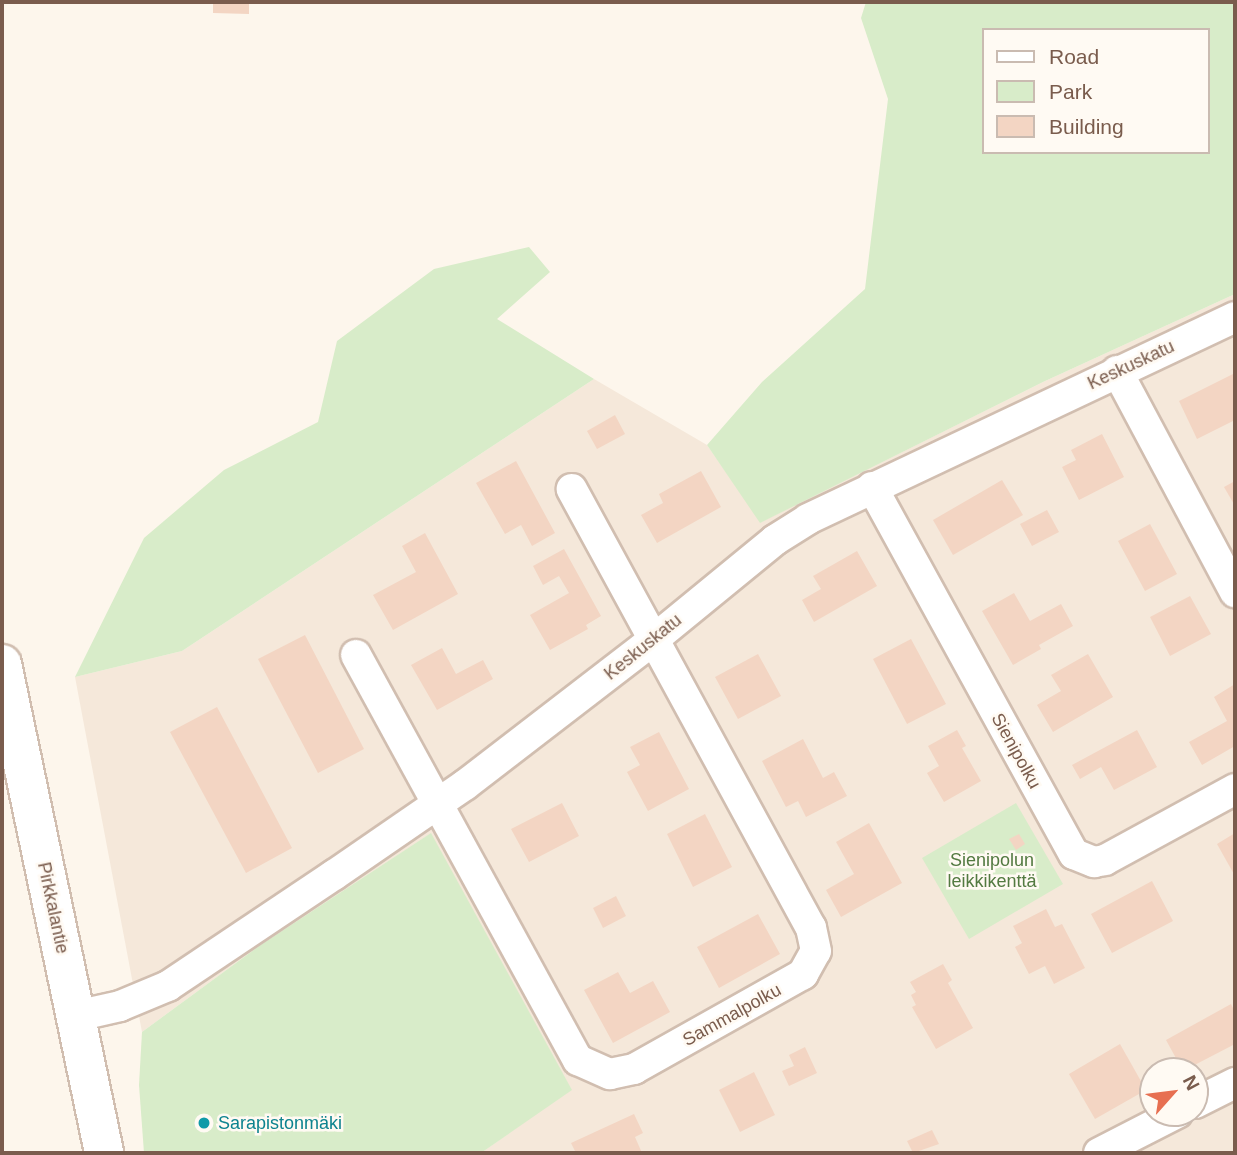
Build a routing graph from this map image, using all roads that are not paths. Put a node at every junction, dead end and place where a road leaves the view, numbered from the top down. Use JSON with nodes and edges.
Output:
{"nodes":[{"id":1,"x":1235,"y":317,"type":"edge"},
{"id":2,"x":1117,"y":371,"type":"junction"},
{"id":3,"x":872,"y":487,"type":"junction"},
{"id":4,"x":572,"y":489,"type":"dead end"},
{"id":5,"x":1235,"y":592,"type":"edge"},
{"id":6,"x":653,"y":640,"type":"junction"},
{"id":7,"x":356,"y":655,"type":"dead end"},
{"id":8,"x":2,"y":664,"type":"edge"},
{"id":9,"x":1235,"y":789,"type":"edge"},
{"id":10,"x":438,"y":802,"type":"junction"},
{"id":11,"x":76,"y":1016,"type":"junction"},
{"id":12,"x":1235,"y":1083,"type":"edge"},
{"id":13,"x":1209,"y":1096,"type":"edge"},
{"id":14,"x":1150,"y":1127,"type":"edge"},
{"id":15,"x":104,"y":1153,"type":"edge"},
{"id":16,"x":1099,"y":1153,"type":"edge"}],
"edges":[{"from":1,"to":2,"type":"street","name":"Keskuskatu"},
{"from":2,"to":3,"type":"street","name":"Keskuskatu"},
{"from":2,"to":5,"type":"street"},
{"from":3,"to":6,"type":"street","name":"Keskuskatu"},
{"from":3,"to":9,"type":"street","name":"Sienipolku"},
{"from":4,"to":6,"type":"street","name":"Sammalpolku"},
{"from":6,"to":10,"type":"street","name":"Keskuskatu"},
{"from":6,"to":10,"type":"street","name":"Sammalpolku"},
{"from":7,"to":10,"type":"street","name":"Sammalpolku"},
{"from":8,"to":11,"type":"street","name":"Pirkkalantie"},
{"from":10,"to":11,"type":"street","name":"Keskuskatu"},
{"from":11,"to":15,"type":"street","name":"Pirkkalantie"},
{"from":12,"to":13,"type":"street"},
{"from":14,"to":16,"type":"street"}]}
